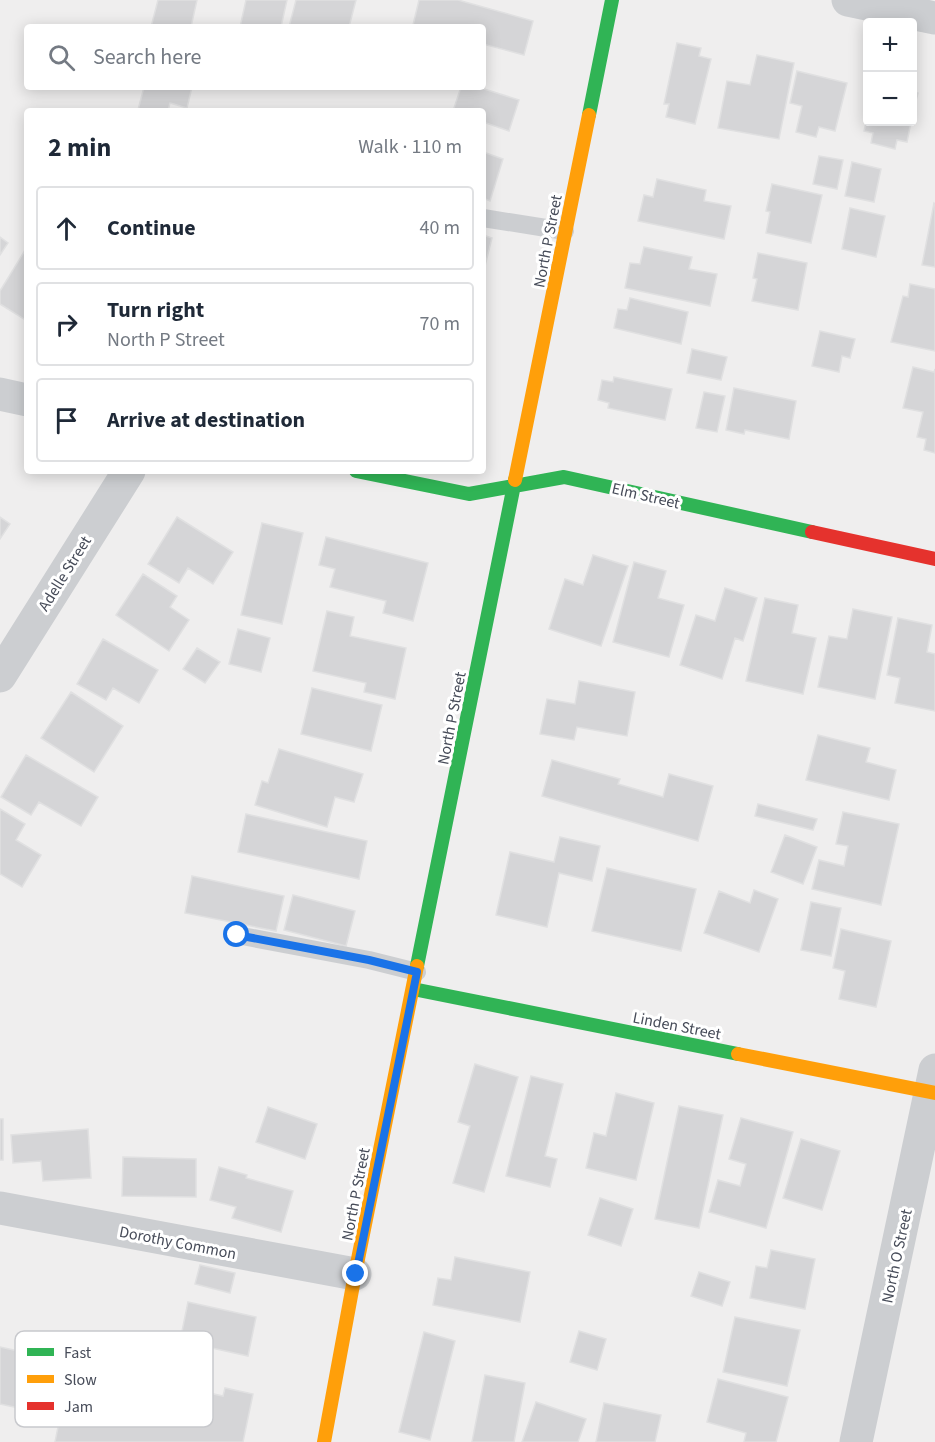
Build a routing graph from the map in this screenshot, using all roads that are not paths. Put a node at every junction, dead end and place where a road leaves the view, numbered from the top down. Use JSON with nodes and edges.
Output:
{"nodes":[{"id":1,"x":612,"y":0,"type":"edge"},
{"id":2,"x":848,"y":0,"type":"edge"},
{"id":3,"x":935,"y":18,"type":"edge"},
{"id":4,"x":486,"y":218,"type":"edge"},
{"id":5,"x":565,"y":231,"type":"junction"},
{"id":6,"x":0,"y":394,"type":"edge"},
{"id":7,"x":24,"y":399,"type":"edge"},
{"id":8,"x":127,"y":474,"type":"edge"},
{"id":9,"x":372,"y":474,"type":"edge"},
{"id":10,"x":514,"y":487,"type":"junction"},
{"id":11,"x":935,"y":559,"type":"edge"},
{"id":12,"x":0,"y":676,"type":"edge"},
{"id":13,"x":237,"y":935,"type":"dead end"},
{"id":14,"x":415,"y":980,"type":"junction"},
{"id":15,"x":934,"y":1085,"type":"edge"},
{"id":16,"x":0,"y":1208,"type":"edge"},
{"id":17,"x":356,"y":1274,"type":"junction"},
{"id":18,"x":324,"y":1442,"type":"edge"},
{"id":19,"x":856,"y":1442,"type":"edge"}],
"edges":[{"from":1,"to":5,"type":"street","name":"North P Street"},
{"from":2,"to":3,"type":"street"},
{"from":4,"to":5,"type":"lane"},
{"from":5,"to":10,"type":"street","name":"North P Street"},
{"from":6,"to":7,"type":"street"},
{"from":8,"to":12,"type":"street","name":"Adelle Street"},
{"from":9,"to":10,"type":"street","name":"Elm Street"},
{"from":10,"to":11,"type":"street","name":"Elm Street"},
{"from":10,"to":14,"type":"street","name":"North P Street"},
{"from":13,"to":14,"type":"lane"},
{"from":14,"to":15,"type":"street","name":"Linden Street"},
{"from":14,"to":17,"type":"street","name":"North P Street"},
{"from":15,"to":19,"type":"street","name":"North O Street"},
{"from":16,"to":17,"type":"street","name":"Dorothy Common"},
{"from":17,"to":18,"type":"street","name":"North P Street"}]}
